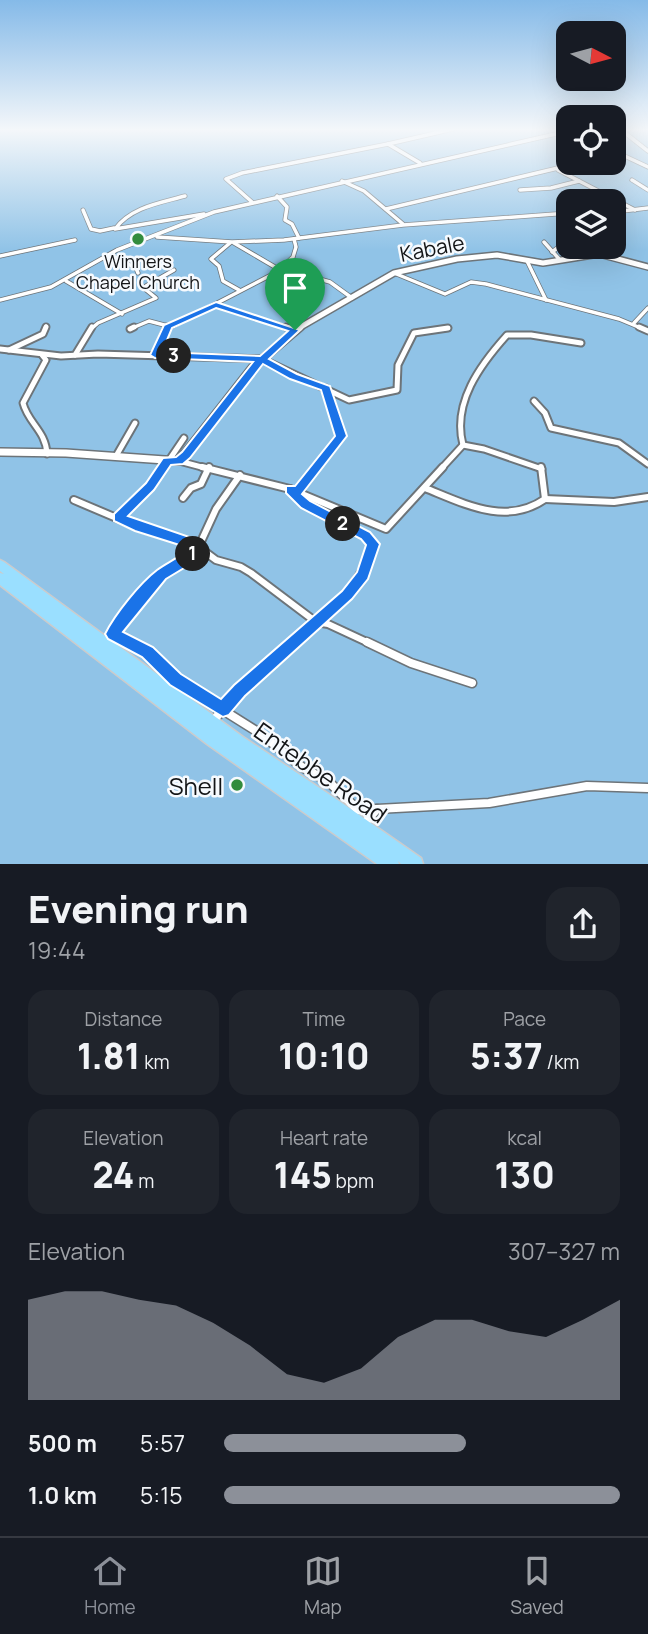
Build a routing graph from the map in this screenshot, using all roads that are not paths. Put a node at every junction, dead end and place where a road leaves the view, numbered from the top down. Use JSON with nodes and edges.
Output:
{"nodes":[{"id":1,"x":260,"y":169,"type":"edge"},
{"id":2,"x":393,"y":169,"type":"edge"},
{"id":3,"x":556,"y":170,"type":"edge"},
{"id":4,"x":568,"y":175,"type":"edge"},
{"id":5,"x":216,"y":180,"type":"dead end"},
{"id":6,"x":226,"y":180,"type":"junction"},
{"id":7,"x":632,"y":180,"type":"dead end"},
{"id":8,"x":342,"y":181,"type":"junction"},
{"id":9,"x":579,"y":181,"type":"junction"},
{"id":10,"x":520,"y":190,"type":"dead end"},
{"id":11,"x":648,"y":190,"type":"edge"},
{"id":12,"x":185,"y":196,"type":"dead end"},
{"id":13,"x":277,"y":196,"type":"junction"},
{"id":14,"x":252,"y":202,"type":"junction"},
{"id":15,"x":648,"y":208,"type":"edge"},
{"id":16,"x":386,"y":209,"type":"junction"},
{"id":17,"x":83,"y":210,"type":"dead end"},
{"id":18,"x":635,"y":210,"type":"junction"},
{"id":19,"x":626,"y":211,"type":"edge"},
{"id":20,"x":214,"y":212,"type":"junction"},
{"id":21,"x":556,"y":214,"type":"edge"},
{"id":22,"x":403,"y":225,"type":"junction"},
{"id":23,"x":114,"y":228,"type":"junction"},
{"id":24,"x":155,"y":237,"type":"junction"},
{"id":25,"x":296,"y":238,"type":"junction"},
{"id":26,"x":75,"y":240,"type":"dead end"},
{"id":27,"x":232,"y":242,"type":"junction"},
{"id":28,"x":544,"y":242,"type":"dead end"},
{"id":29,"x":556,"y":249,"type":"edge"},
{"id":30,"x":552,"y":252,"type":"junction"},
{"id":31,"x":109,"y":255,"type":"junction"},
{"id":32,"x":0,"y":256,"type":"edge"},
{"id":33,"x":567,"y":259,"type":"edge"},
{"id":34,"x":619,"y":259,"type":"edge"},
{"id":35,"x":560,"y":260,"type":"junction"},
{"id":36,"x":527,"y":261,"type":"junction"},
{"id":37,"x":648,"y":267,"type":"edge"},
{"id":38,"x":174,"y":270,"type":"dead end"},
{"id":39,"x":280,"y":270,"type":"junction"},
{"id":40,"x":138,"y":272,"type":"dead end"},
{"id":41,"x":394,"y":273,"type":"junction"},
{"id":42,"x":298,"y":279,"type":"dead end"},
{"id":43,"x":66,"y":281,"type":"junction"},
{"id":44,"x":239,"y":290,"type":"junction"},
{"id":45,"x":352,"y":298,"type":"junction"},
{"id":46,"x":0,"y":300,"type":"edge"},
{"id":47,"x":546,"y":300,"type":"junction"},
{"id":48,"x":216,"y":305,"type":"junction"},
{"id":49,"x":648,"y":308,"type":"edge"},
{"id":50,"x":121,"y":314,"type":"junction"},
{"id":51,"x":634,"y":323,"type":"junction"},
{"id":52,"x":46,"y":326,"type":"dead end"},
{"id":53,"x":168,"y":327,"type":"junction"},
{"id":54,"x":448,"y":328,"type":"dead end"},
{"id":55,"x":130,"y":329,"type":"dead end"},
{"id":56,"x":295,"y":330,"type":"junction"},
{"id":57,"x":648,"y":331,"type":"edge"},
{"id":58,"x":581,"y":343,"type":"dead end"},
{"id":59,"x":0,"y":349,"type":"edge"},
{"id":60,"x":9,"y":350,"type":"junction"},
{"id":61,"x":42,"y":355,"type":"junction"},
{"id":62,"x":75,"y":355,"type":"junction"},
{"id":63,"x":155,"y":355,"type":"junction"},
{"id":64,"x":61,"y":356,"type":"junction"},
{"id":65,"x":262,"y":359,"type":"junction"},
{"id":66,"x":42,"y":367,"type":"junction"},
{"id":67,"x":326,"y":388,"type":"junction"},
{"id":68,"x":534,"y":401,"type":"dead end"},
{"id":69,"x":135,"y":423,"type":"dead end"},
{"id":70,"x":184,"y":438,"type":"dead end"},
{"id":71,"x":463,"y":445,"type":"junction"},
{"id":72,"x":0,"y":452,"type":"edge"},
{"id":73,"x":47,"y":454,"type":"junction"},
{"id":74,"x":116,"y":456,"type":"junction"},
{"id":75,"x":168,"y":461,"type":"junction"},
{"id":76,"x":179,"y":461,"type":"junction"},
{"id":77,"x":648,"y":464,"type":"edge"},
{"id":78,"x":209,"y":467,"type":"junction"},
{"id":79,"x":240,"y":475,"type":"junction"},
{"id":80,"x":425,"y":488,"type":"junction"},
{"id":81,"x":293,"y":491,"type":"junction"},
{"id":82,"x":648,"y":497,"type":"edge"},
{"id":83,"x":183,"y":498,"type":"dead end"},
{"id":84,"x":545,"y":499,"type":"junction"},
{"id":85,"x":74,"y":500,"type":"dead end"},
{"id":86,"x":119,"y":517,"type":"junction"},
{"id":87,"x":199,"y":546,"type":"junction"},
{"id":88,"x":0,"y":576,"type":"edge"},
{"id":89,"x":316,"y":622,"type":"junction"},
{"id":90,"x":109,"y":639,"type":"junction"},
{"id":91,"x":472,"y":683,"type":"dead end"},
{"id":92,"x":223,"y":709,"type":"junction"},
{"id":93,"x":212,"y":722,"type":"junction"},
{"id":94,"x":648,"y":788,"type":"edge"},
{"id":95,"x":377,"y":809,"type":"junction"},
{"id":96,"x":361,"y":827,"type":"junction"},
{"id":97,"x":391,"y":864,"type":"edge"},
{"id":98,"x":415,"y":864,"type":"edge"}],
"edges":[{"from":1,"to":6,"type":"street"},
{"from":2,"to":8,"type":"street"},
{"from":3,"to":16,"type":"street"},
{"from":4,"to":9,"type":"street"},
{"from":5,"to":6,"type":"street"},
{"from":6,"to":14,"type":"street"},
{"from":7,"to":11,"type":"street"},
{"from":8,"to":13,"type":"street"},
{"from":8,"to":16,"type":"street"},
{"from":9,"to":10,"type":"street"},
{"from":9,"to":18,"type":"street"},
{"from":12,"to":23,"type":"street"},
{"from":13,"to":14,"type":"street"},
{"from":13,"to":25,"type":"street"},
{"from":14,"to":20,"type":"street"},
{"from":15,"to":18,"type":"street"},
{"from":16,"to":22,"type":"street"},
{"from":17,"to":23,"type":"street"},
{"from":18,"to":19,"type":"street"},
{"from":20,"to":23,"type":"street"},
{"from":20,"to":24,"type":"street"},
{"from":21,"to":22,"type":"street"},
{"from":22,"to":25,"type":"street"},
{"from":24,"to":27,"type":"street"},
{"from":24,"to":31,"type":"street"},
{"from":25,"to":27,"type":"street"},
{"from":25,"to":39,"type":"street"},
{"from":26,"to":32,"type":"street"},
{"from":27,"to":39,"type":"street"},
{"from":27,"to":44,"type":"street"},
{"from":28,"to":30,"type":"street"},
{"from":29,"to":30,"type":"street"},
{"from":30,"to":35,"type":"street"},
{"from":31,"to":40,"type":"street"},
{"from":31,"to":43,"type":"street"},
{"from":33,"to":35,"type":"street","name":"Kabale"},
{"from":34,"to":37,"type":"street","name":"Kabale"},
{"from":35,"to":36,"type":"street","name":"Kabale"},
{"from":36,"to":41,"type":"street","name":"Kabale"},
{"from":36,"to":47,"type":"street"},
{"from":38,"to":50,"type":"street"},
{"from":39,"to":44,"type":"street"},
{"from":41,"to":45,"type":"street","name":"Kabale"},
{"from":41,"to":47,"type":"street"},
{"from":42,"to":45,"type":"street"},
{"from":43,"to":46,"type":"street"},
{"from":43,"to":50,"type":"street"},
{"from":44,"to":48,"type":"street"},
{"from":45,"to":56,"type":"street","name":"Kabale"},
{"from":47,"to":51,"type":"street"},
{"from":48,"to":53,"type":"street"},
{"from":48,"to":56,"type":"street"},
{"from":49,"to":51,"type":"street"},
{"from":50,"to":62,"type":"street"},
{"from":51,"to":57,"type":"street"},
{"from":52,"to":60,"type":"street"},
{"from":53,"to":55,"type":"street"},
{"from":53,"to":63,"type":"street"},
{"from":54,"to":67,"type":"street"},
{"from":56,"to":65,"type":"street","name":"Kabale"},
{"from":58,"to":71,"type":"street"},
{"from":59,"to":60,"type":"street"},
{"from":60,"to":61,"type":"street"},
{"from":61,"to":64,"type":"street"},
{"from":61,"to":66,"type":"street"},
{"from":62,"to":63,"type":"street"},
{"from":62,"to":64,"type":"street"},
{"from":63,"to":65,"type":"street"},
{"from":64,"to":66,"type":"street"},
{"from":65,"to":67,"type":"street"},
{"from":65,"to":76,"type":"street","name":"Kabale"},
{"from":66,"to":73,"type":"street"},
{"from":67,"to":81,"type":"street"},
{"from":68,"to":77,"type":"street"},
{"from":69,"to":74,"type":"street"},
{"from":70,"to":75,"type":"street"},
{"from":71,"to":80,"type":"street"},
{"from":71,"to":84,"type":"street"},
{"from":72,"to":73,"type":"street"},
{"from":73,"to":74,"type":"street"},
{"from":74,"to":75,"type":"street"},
{"from":75,"to":76,"type":"street"},
{"from":75,"to":86,"type":"street"},
{"from":76,"to":78,"type":"street"},
{"from":78,"to":79,"type":"street"},
{"from":78,"to":83,"type":"street"},
{"from":79,"to":81,"type":"street"},
{"from":79,"to":87,"type":"street"},
{"from":80,"to":81,"type":"street"},
{"from":80,"to":84,"type":"street"},
{"from":81,"to":89,"type":"street"},
{"from":82,"to":84,"type":"street"},
{"from":85,"to":86,"type":"street"},
{"from":86,"to":87,"type":"street"},
{"from":87,"to":89,"type":"street"},
{"from":87,"to":90,"type":"street"},
{"from":88,"to":90,"type":"highway","name":"Entebbe Road"},
{"from":88,"to":97,"type":"highway","name":"Entebbe Road"},
{"from":89,"to":91,"type":"street"},
{"from":89,"to":92,"type":"street"},
{"from":90,"to":92,"type":"street"},
{"from":90,"to":93,"type":"highway","name":"Entebbe Road"},
{"from":92,"to":93,"type":"street"},
{"from":92,"to":95,"type":"street"},
{"from":93,"to":96,"type":"highway","name":"Entebbe Road"},
{"from":94,"to":95,"type":"street"},
{"from":95,"to":96,"type":"street"},
{"from":96,"to":98,"type":"highway","name":"Entebbe Road"}]}
